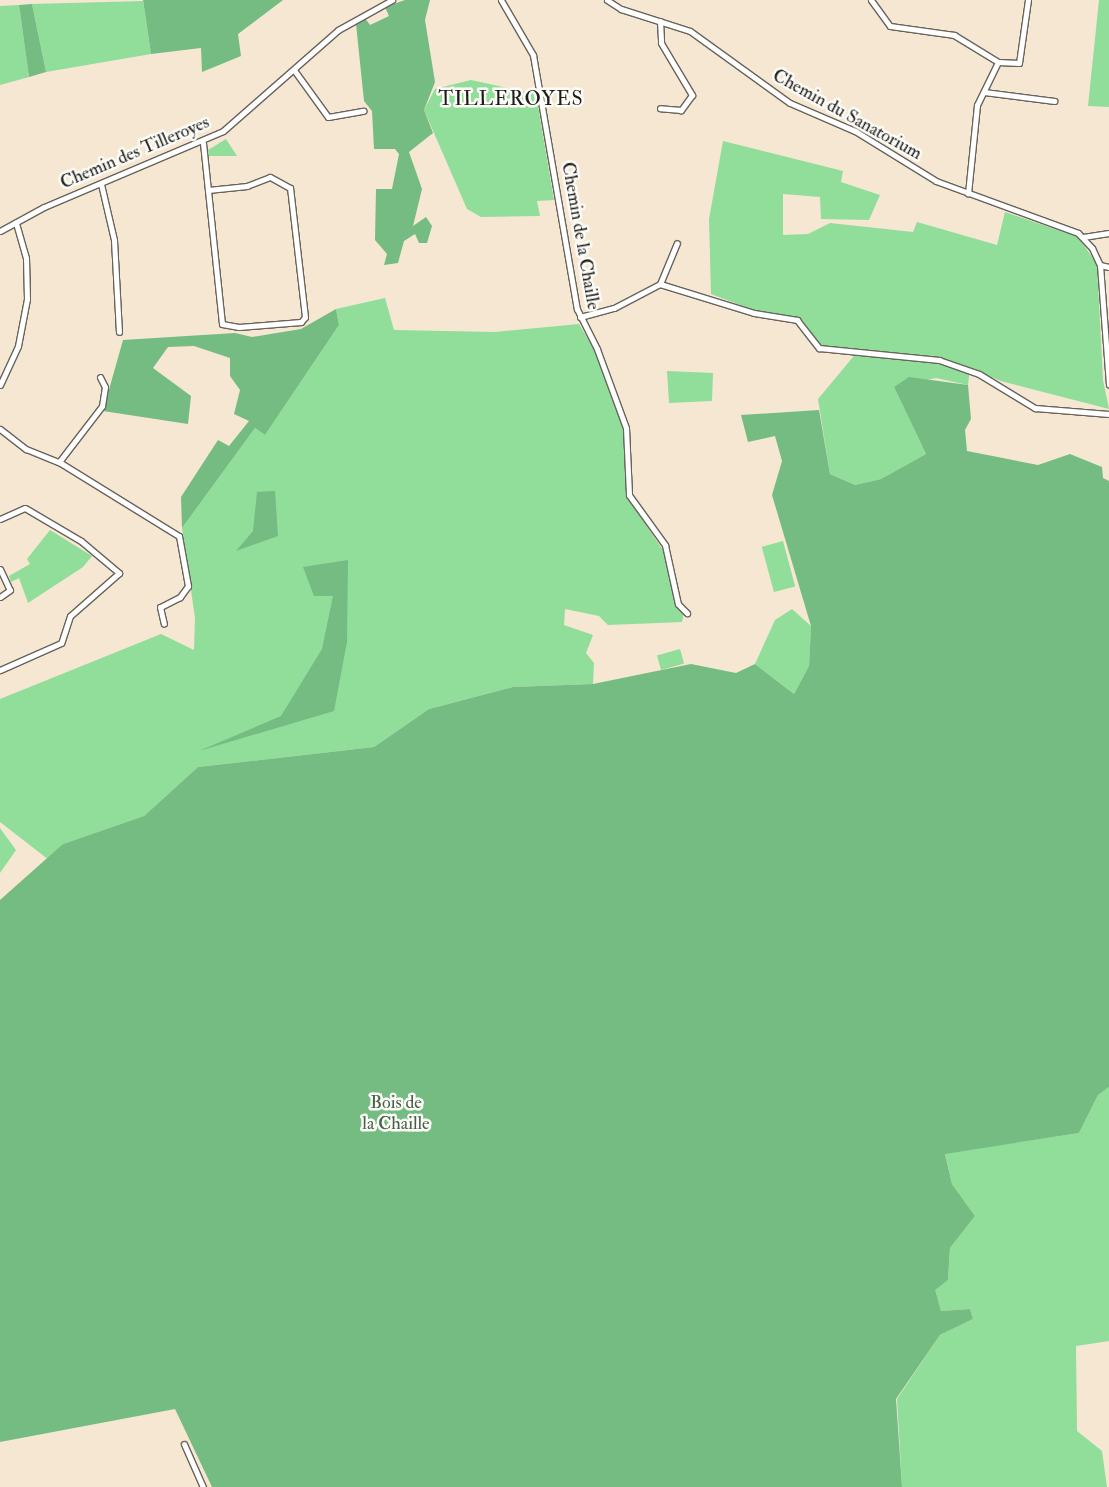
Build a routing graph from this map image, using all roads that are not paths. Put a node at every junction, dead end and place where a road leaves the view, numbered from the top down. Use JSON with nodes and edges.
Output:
{"nodes":[{"id":1,"x":392,"y":0,"type":"edge"},
{"id":2,"x":501,"y":0,"type":"edge"},
{"id":3,"x":608,"y":0,"type":"edge"},
{"id":4,"x":871,"y":0,"type":"edge"},
{"id":5,"x":1028,"y":0,"type":"edge"},
{"id":6,"x":660,"y":21,"type":"junction"},
{"id":7,"x":998,"y":62,"type":"junction"},
{"id":8,"x":294,"y":70,"type":"junction"},
{"id":9,"x":984,"y":92,"type":"junction"},
{"id":10,"x":1054,"y":101,"type":"dead end"},
{"id":11,"x":660,"y":108,"type":"dead end"},
{"id":12,"x":363,"y":111,"type":"dead end"},
{"id":13,"x":203,"y":143,"type":"junction"},
{"id":14,"x":101,"y":184,"type":"junction"},
{"id":15,"x":208,"y":190,"type":"junction"},
{"id":16,"x":968,"y":194,"type":"junction"},
{"id":17,"x":16,"y":222,"type":"junction"},
{"id":18,"x":0,"y":231,"type":"edge"},
{"id":19,"x":1109,"y":233,"type":"edge"},
{"id":20,"x":1083,"y":237,"type":"junction"},
{"id":21,"x":677,"y":244,"type":"dead end"},
{"id":22,"x":1100,"y":265,"type":"junction"},
{"id":23,"x":1109,"y":267,"type":"edge"},
{"id":24,"x":660,"y":284,"type":"junction"},
{"id":25,"x":580,"y":317,"type":"junction"},
{"id":26,"x":119,"y":332,"type":"dead end"},
{"id":27,"x":100,"y":377,"type":"dead end"},
{"id":28,"x":0,"y":385,"type":"edge"},
{"id":29,"x":1109,"y":385,"type":"edge"},
{"id":30,"x":1109,"y":414,"type":"edge"},
{"id":31,"x":0,"y":429,"type":"edge"},
{"id":32,"x":59,"y":462,"type":"junction"},
{"id":33,"x":0,"y":519,"type":"edge"},
{"id":34,"x":0,"y":569,"type":"edge"},
{"id":35,"x":0,"y":597,"type":"edge"},
{"id":36,"x":687,"y":613,"type":"dead end"},
{"id":37,"x":164,"y":624,"type":"dead end"},
{"id":38,"x":0,"y":670,"type":"edge"},
{"id":39,"x":184,"y":1444,"type":"dead end"},
{"id":40,"x":203,"y":1487,"type":"edge"}],
"edges":[{"from":1,"to":8,"type":"street","name":"Chemin des Tilleroyes"},
{"from":2,"to":25,"type":"street","name":"Chemin de la Chaille"},
{"from":3,"to":6,"type":"street","name":"Chemin du Sanatorium"},
{"from":4,"to":7,"type":"street"},
{"from":5,"to":7,"type":"street"},
{"from":6,"to":11,"type":"street"},
{"from":6,"to":16,"type":"street","name":"Chemin du Sanatorium"},
{"from":7,"to":9,"type":"street"},
{"from":8,"to":12,"type":"street"},
{"from":8,"to":13,"type":"street","name":"Chemin des Tilleroyes"},
{"from":9,"to":10,"type":"street"},
{"from":9,"to":16,"type":"street"},
{"from":13,"to":14,"type":"street","name":"Chemin des Tilleroyes"},
{"from":13,"to":15,"type":"street"},
{"from":14,"to":17,"type":"street","name":"Chemin des Tilleroyes"},
{"from":14,"to":26,"type":"street"},
{"from":15,"to":15,"type":"street"},
{"from":16,"to":20,"type":"street","name":"Chemin du Sanatorium"},
{"from":17,"to":18,"type":"street","name":"Chemin des Tilleroyes"},
{"from":17,"to":28,"type":"street"},
{"from":19,"to":20,"type":"street","name":"Chemin du Sanatorium"},
{"from":20,"to":22,"type":"street"},
{"from":21,"to":24,"type":"street"},
{"from":22,"to":23,"type":"street"},
{"from":22,"to":29,"type":"street"},
{"from":24,"to":25,"type":"street"},
{"from":24,"to":30,"type":"street"},
{"from":25,"to":36,"type":"street","name":"Chemin de la Chaille"},
{"from":27,"to":32,"type":"street"},
{"from":31,"to":32,"type":"street"},
{"from":32,"to":37,"type":"street"},
{"from":33,"to":38,"type":"street"},
{"from":34,"to":35,"type":"street"},
{"from":39,"to":40,"type":"street"}]}
